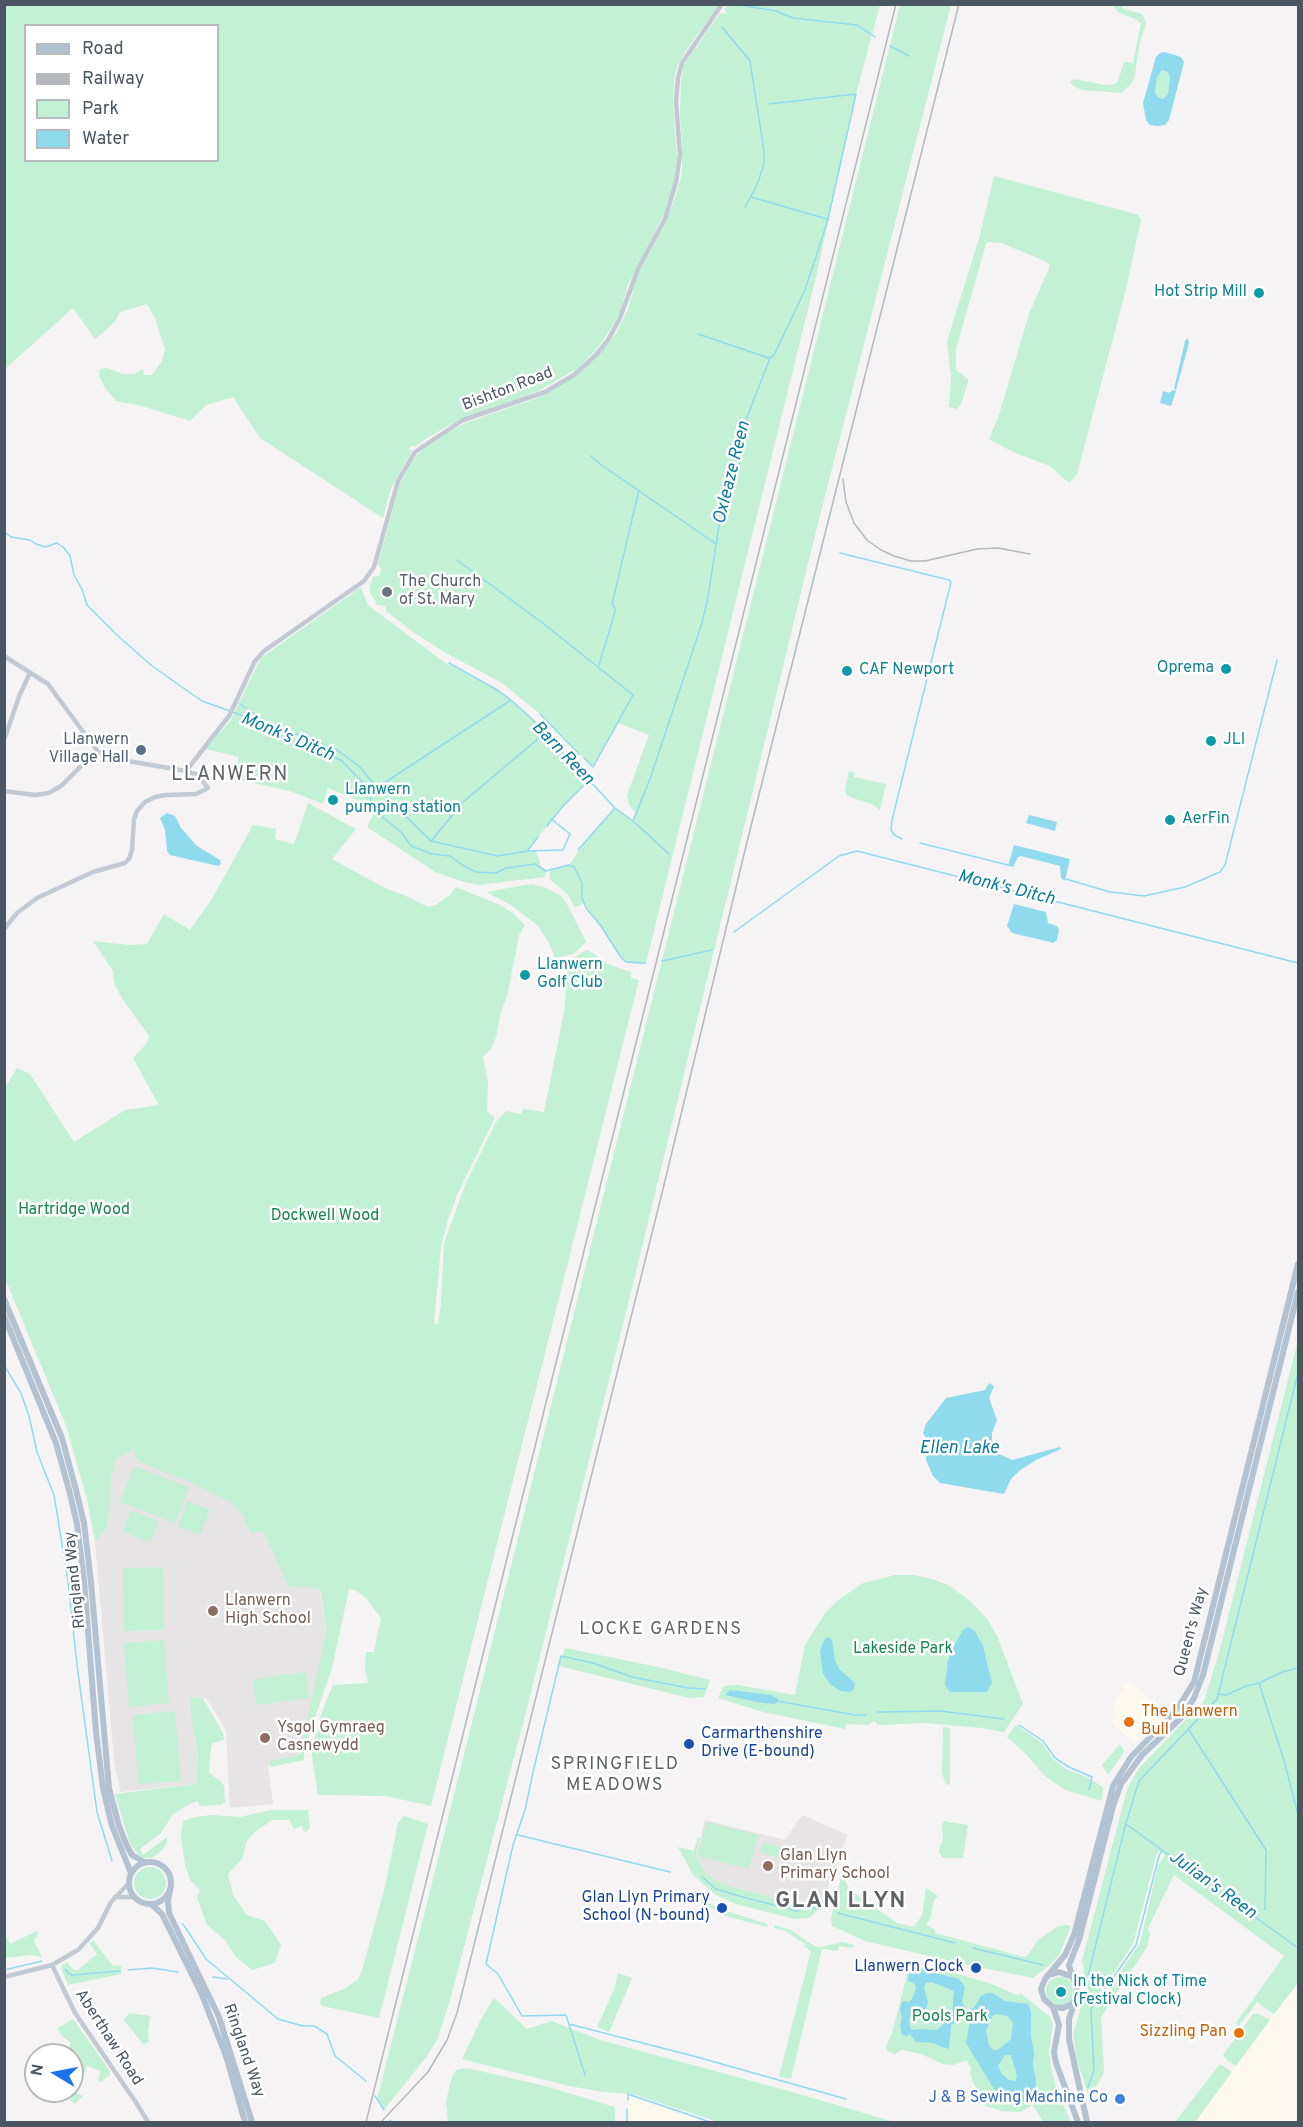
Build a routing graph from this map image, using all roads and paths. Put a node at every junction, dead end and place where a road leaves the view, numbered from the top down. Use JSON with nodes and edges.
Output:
{"nodes":[{"id":1,"x":722,"y":4,"type":"edge"},
{"id":2,"x":4,"y":656,"type":"edge"},
{"id":3,"x":30,"y":673,"type":"junction"},
{"id":4,"x":4,"y":740,"type":"edge"},
{"id":5,"x":98,"y":753,"type":"junction"},
{"id":6,"x":186,"y":771,"type":"junction"},
{"id":7,"x":4,"y":791,"type":"edge"},
{"id":8,"x":4,"y":929,"type":"edge"},
{"id":9,"x":1299,"y":1264,"type":"edge"},
{"id":10,"x":1299,"y":1292,"type":"edge"},
{"id":11,"x":4,"y":1299,"type":"edge"},
{"id":12,"x":4,"y":1316,"type":"edge"},
{"id":13,"x":144,"y":1862,"type":"junction"},
{"id":14,"x":131,"y":1873,"type":"junction"},
{"id":15,"x":129,"y":1883,"type":"junction"},
{"id":16,"x":170,"y":1891,"type":"junction"},
{"id":17,"x":115,"y":1897,"type":"junction"},
{"id":18,"x":134,"y":1897,"type":"junction"},
{"id":19,"x":151,"y":1904,"type":"junction"},
{"id":20,"x":52,"y":1965,"type":"junction"},
{"id":21,"x":1049,"y":1975,"type":"junction"},
{"id":22,"x":4,"y":1977,"type":"edge"},
{"id":23,"x":1076,"y":1981,"type":"junction"},
{"id":24,"x":1075,"y":2000,"type":"junction"},
{"id":25,"x":1053,"y":2007,"type":"junction"},
{"id":26,"x":148,"y":2122,"type":"edge"},
{"id":27,"x":245,"y":2122,"type":"edge"},
{"id":28,"x":252,"y":2122,"type":"edge"},
{"id":29,"x":1078,"y":2122,"type":"edge"},
{"id":30,"x":1087,"y":2122,"type":"edge"}],
"edges":[{"from":1,"to":6,"type":"street","name":"Bishton Road"},
{"from":2,"to":3,"type":"street"},
{"from":3,"to":4,"type":"street"},
{"from":3,"to":5,"type":"street"},
{"from":5,"to":6,"type":"street"},
{"from":5,"to":7,"type":"street"},
{"from":6,"to":8,"type":"street"},
{"from":9,"to":21,"type":"main road","name":"Queen's Way"},
{"from":10,"to":23,"type":"main road","name":"Queen's Way"},
{"from":11,"to":13,"type":"main road","name":"Ringland Way"},
{"from":12,"to":14,"type":"main road","name":"Ringland Way"},
{"from":13,"to":14,"type":"main road"},
{"from":13,"to":16,"type":"main road","name":"Ringland Way"},
{"from":14,"to":15,"type":"main road"},
{"from":15,"to":17,"type":"street"},
{"from":15,"to":18,"type":"main road"},
{"from":16,"to":19,"type":"main road"},
{"from":16,"to":28,"type":"main road","name":"Ringland Way"},
{"from":17,"to":18,"type":"street"},
{"from":17,"to":20,"type":"street"},
{"from":18,"to":19,"type":"main road"},
{"from":19,"to":27,"type":"main road","name":"Ringland Way"},
{"from":20,"to":22,"type":"street"},
{"from":20,"to":26,"type":"street","name":"Aberthaw Road"},
{"from":21,"to":23,"type":"main road"},
{"from":21,"to":25,"type":"main road"},
{"from":23,"to":24,"type":"main road","name":"Queen's Way"},
{"from":24,"to":25,"type":"main road"},
{"from":24,"to":30,"type":"main road","name":"Queen's Way"},
{"from":25,"to":29,"type":"main road"}]}
